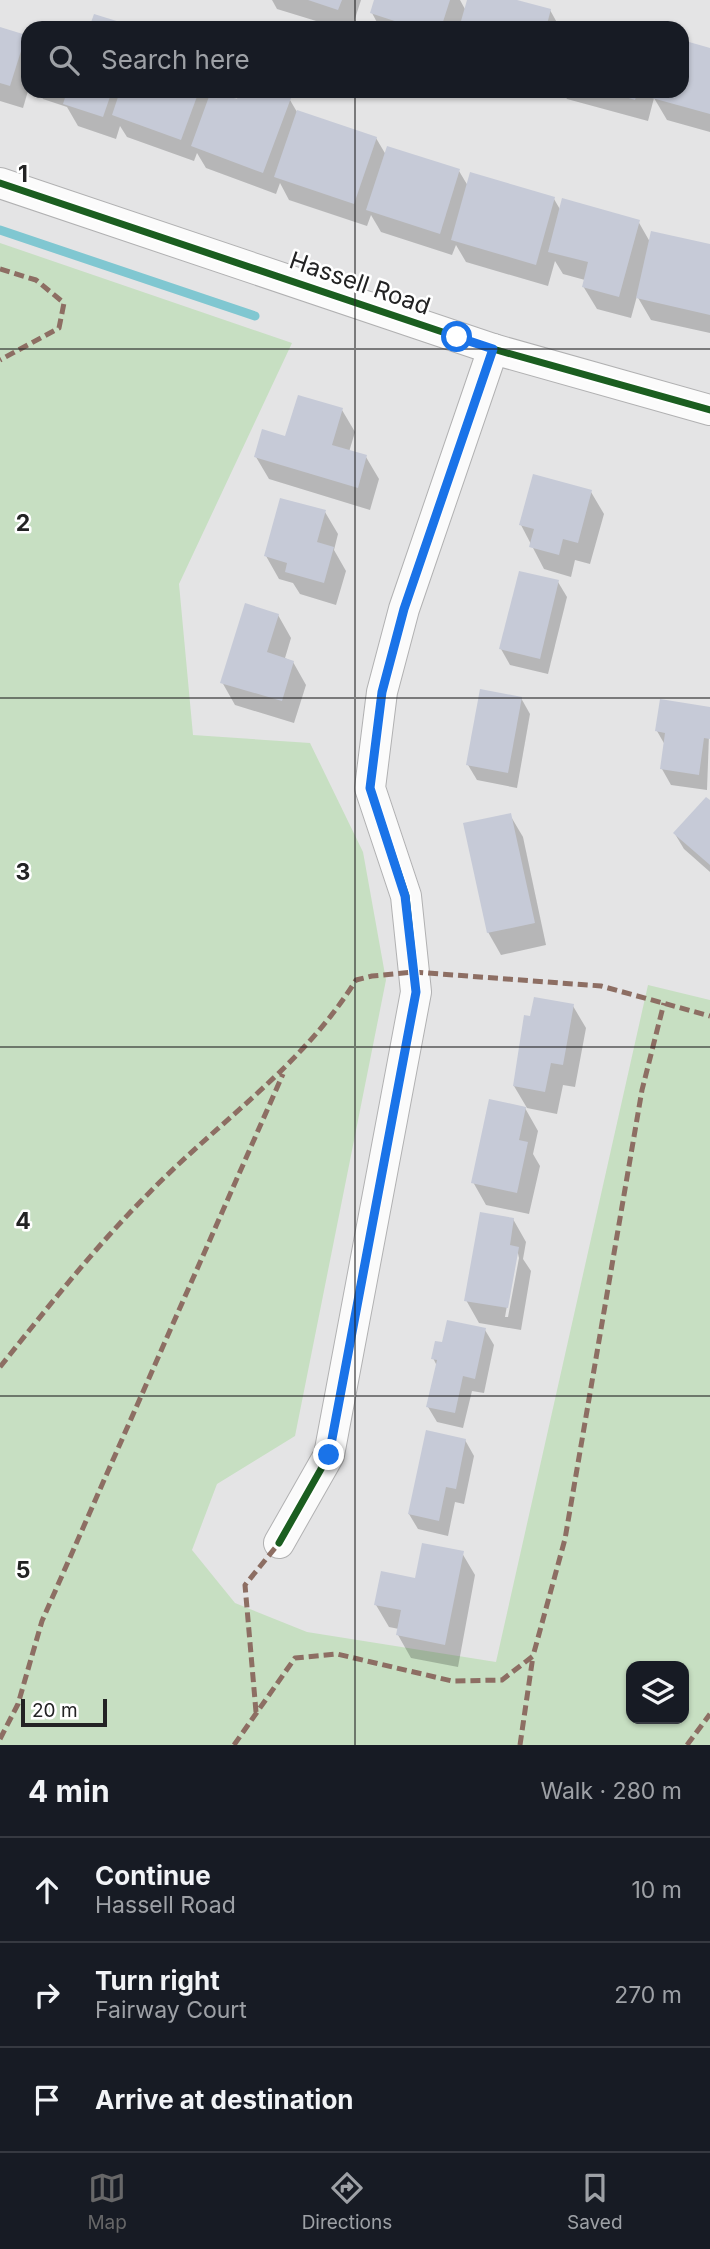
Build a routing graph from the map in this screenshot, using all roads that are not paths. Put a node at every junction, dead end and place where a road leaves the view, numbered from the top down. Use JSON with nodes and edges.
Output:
{"nodes":[{"id":1,"x":0,"y":183,"type":"edge"},
{"id":2,"x":493,"y":349,"type":"junction"},
{"id":3,"x":710,"y":410,"type":"edge"},
{"id":4,"x":279,"y":1544,"type":"dead end"}],
"edges":[{"from":1,"to":2,"type":"street","name":"Hassell Road"},
{"from":2,"to":3,"type":"street","name":"Hassell Road"},
{"from":2,"to":4,"type":"street"}]}
